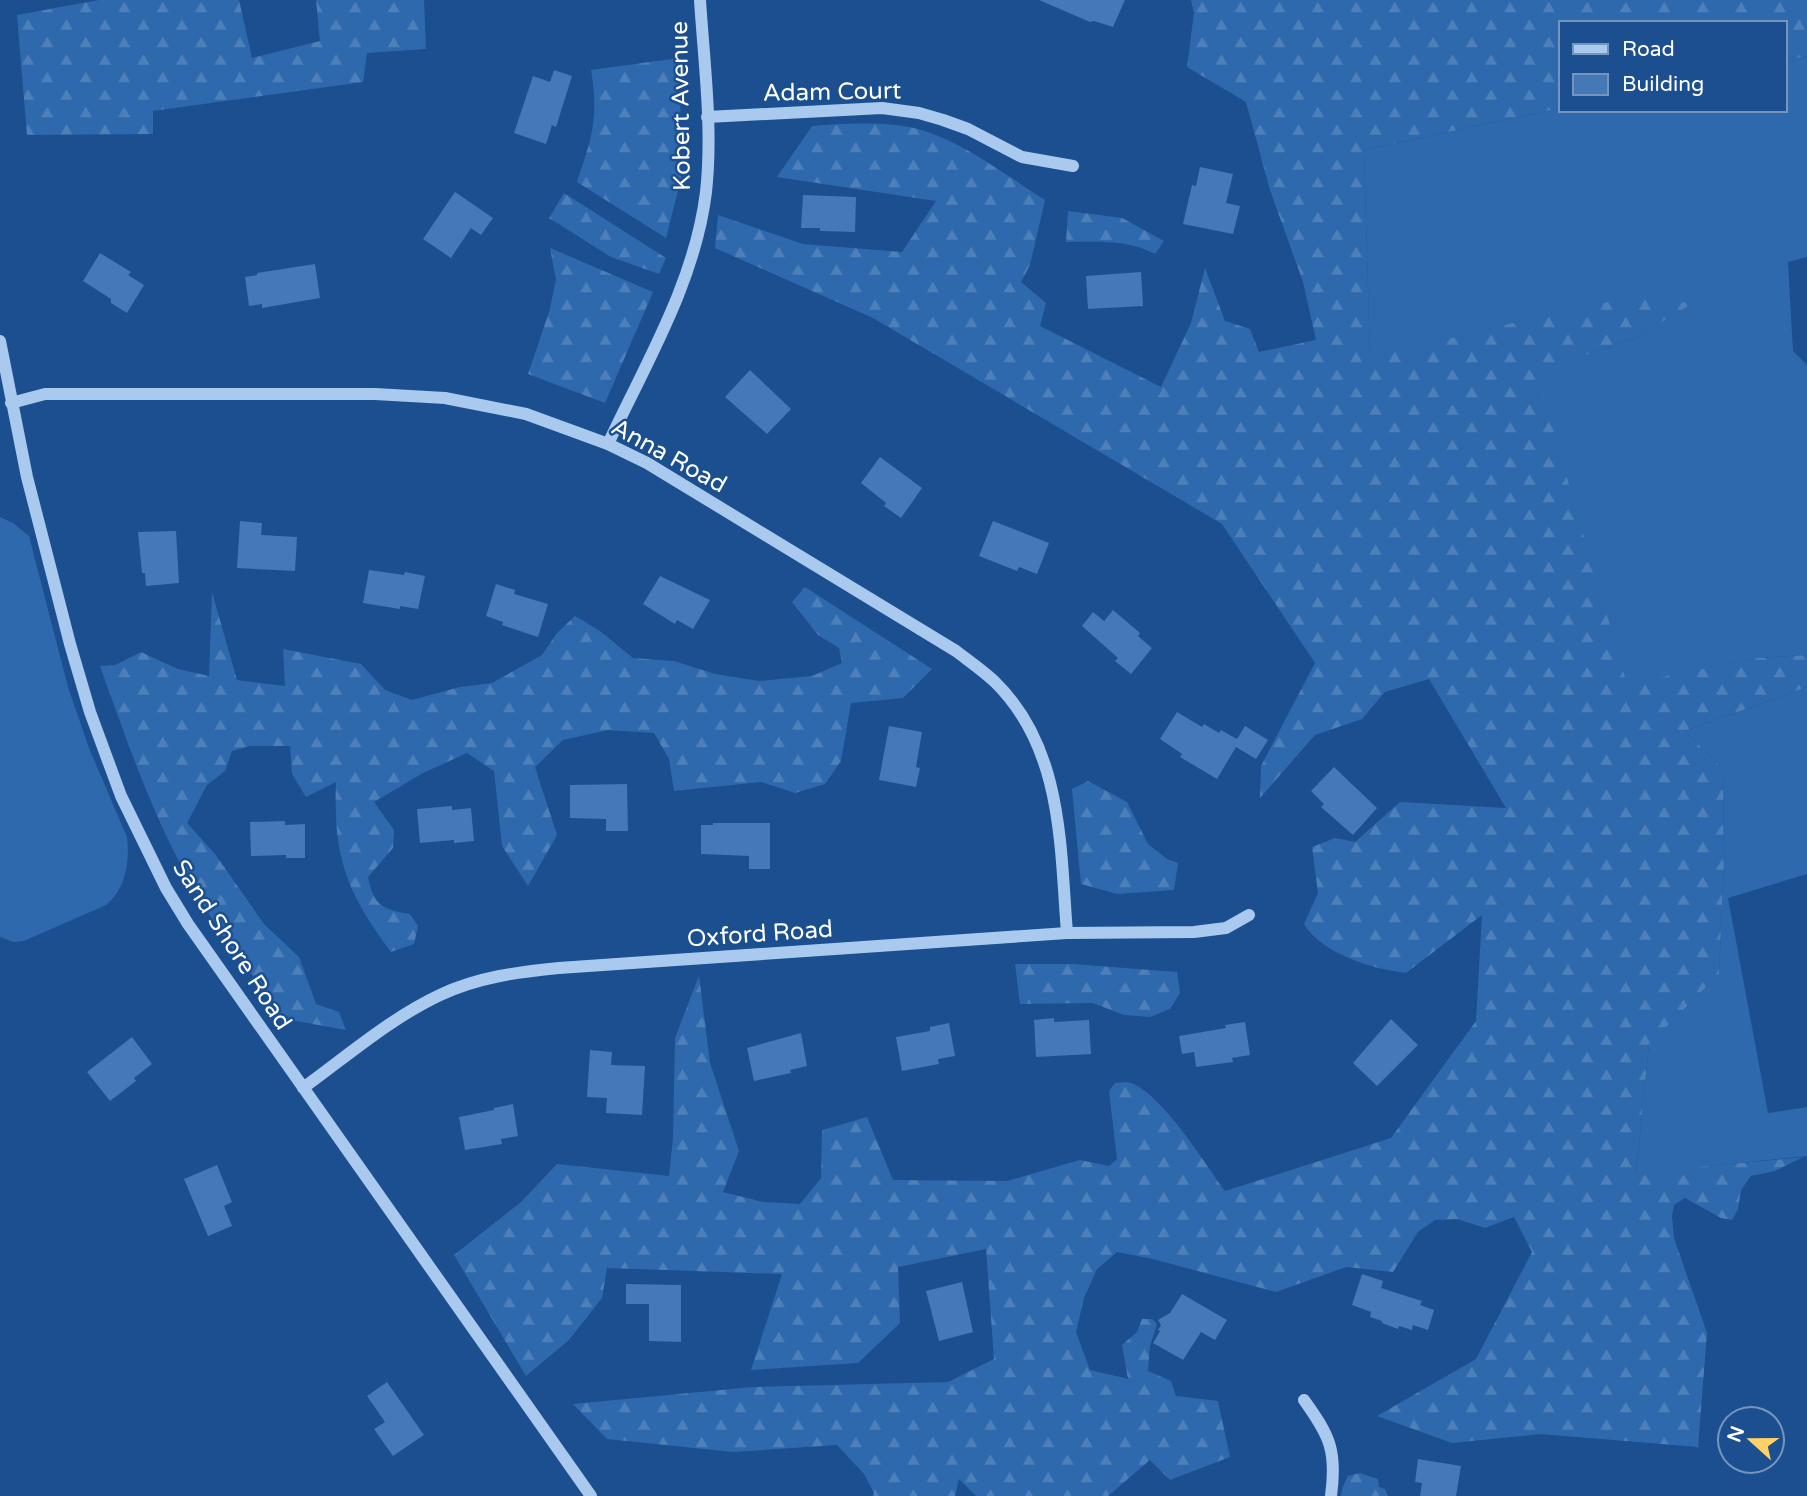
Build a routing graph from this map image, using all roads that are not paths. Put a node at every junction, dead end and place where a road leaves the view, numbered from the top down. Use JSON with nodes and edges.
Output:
{"nodes":[{"id":1,"x":700,"y":0,"type":"edge"},
{"id":2,"x":707,"y":117,"type":"junction"},
{"id":3,"x":1073,"y":166,"type":"dead end"},
{"id":4,"x":0,"y":341,"type":"edge"},
{"id":5,"x":11,"y":403,"type":"junction"},
{"id":6,"x":608,"y":444,"type":"junction"},
{"id":7,"x":1249,"y":915,"type":"dead end"},
{"id":8,"x":1067,"y":933,"type":"junction"},
{"id":9,"x":303,"y":1088,"type":"junction"},
{"id":10,"x":1304,"y":1401,"type":"dead end"},
{"id":11,"x":591,"y":1496,"type":"edge"},
{"id":12,"x":1331,"y":1496,"type":"edge"}],
"edges":[{"from":1,"to":2,"type":"street","name":"Kobert Avenue"},
{"from":2,"to":3,"type":"street","name":"Adam Court"},
{"from":2,"to":6,"type":"street","name":"Kobert Avenue"},
{"from":4,"to":5,"type":"street","name":"Sand Shore Road"},
{"from":5,"to":6,"type":"street","name":"Anna Road"},
{"from":5,"to":9,"type":"street","name":"Sand Shore Road"},
{"from":6,"to":8,"type":"street","name":"Anna Road"},
{"from":7,"to":8,"type":"street","name":"Oxford Road"},
{"from":8,"to":9,"type":"street","name":"Oxford Road"},
{"from":9,"to":11,"type":"street","name":"Sand Shore Road"},
{"from":10,"to":12,"type":"street"}]}
